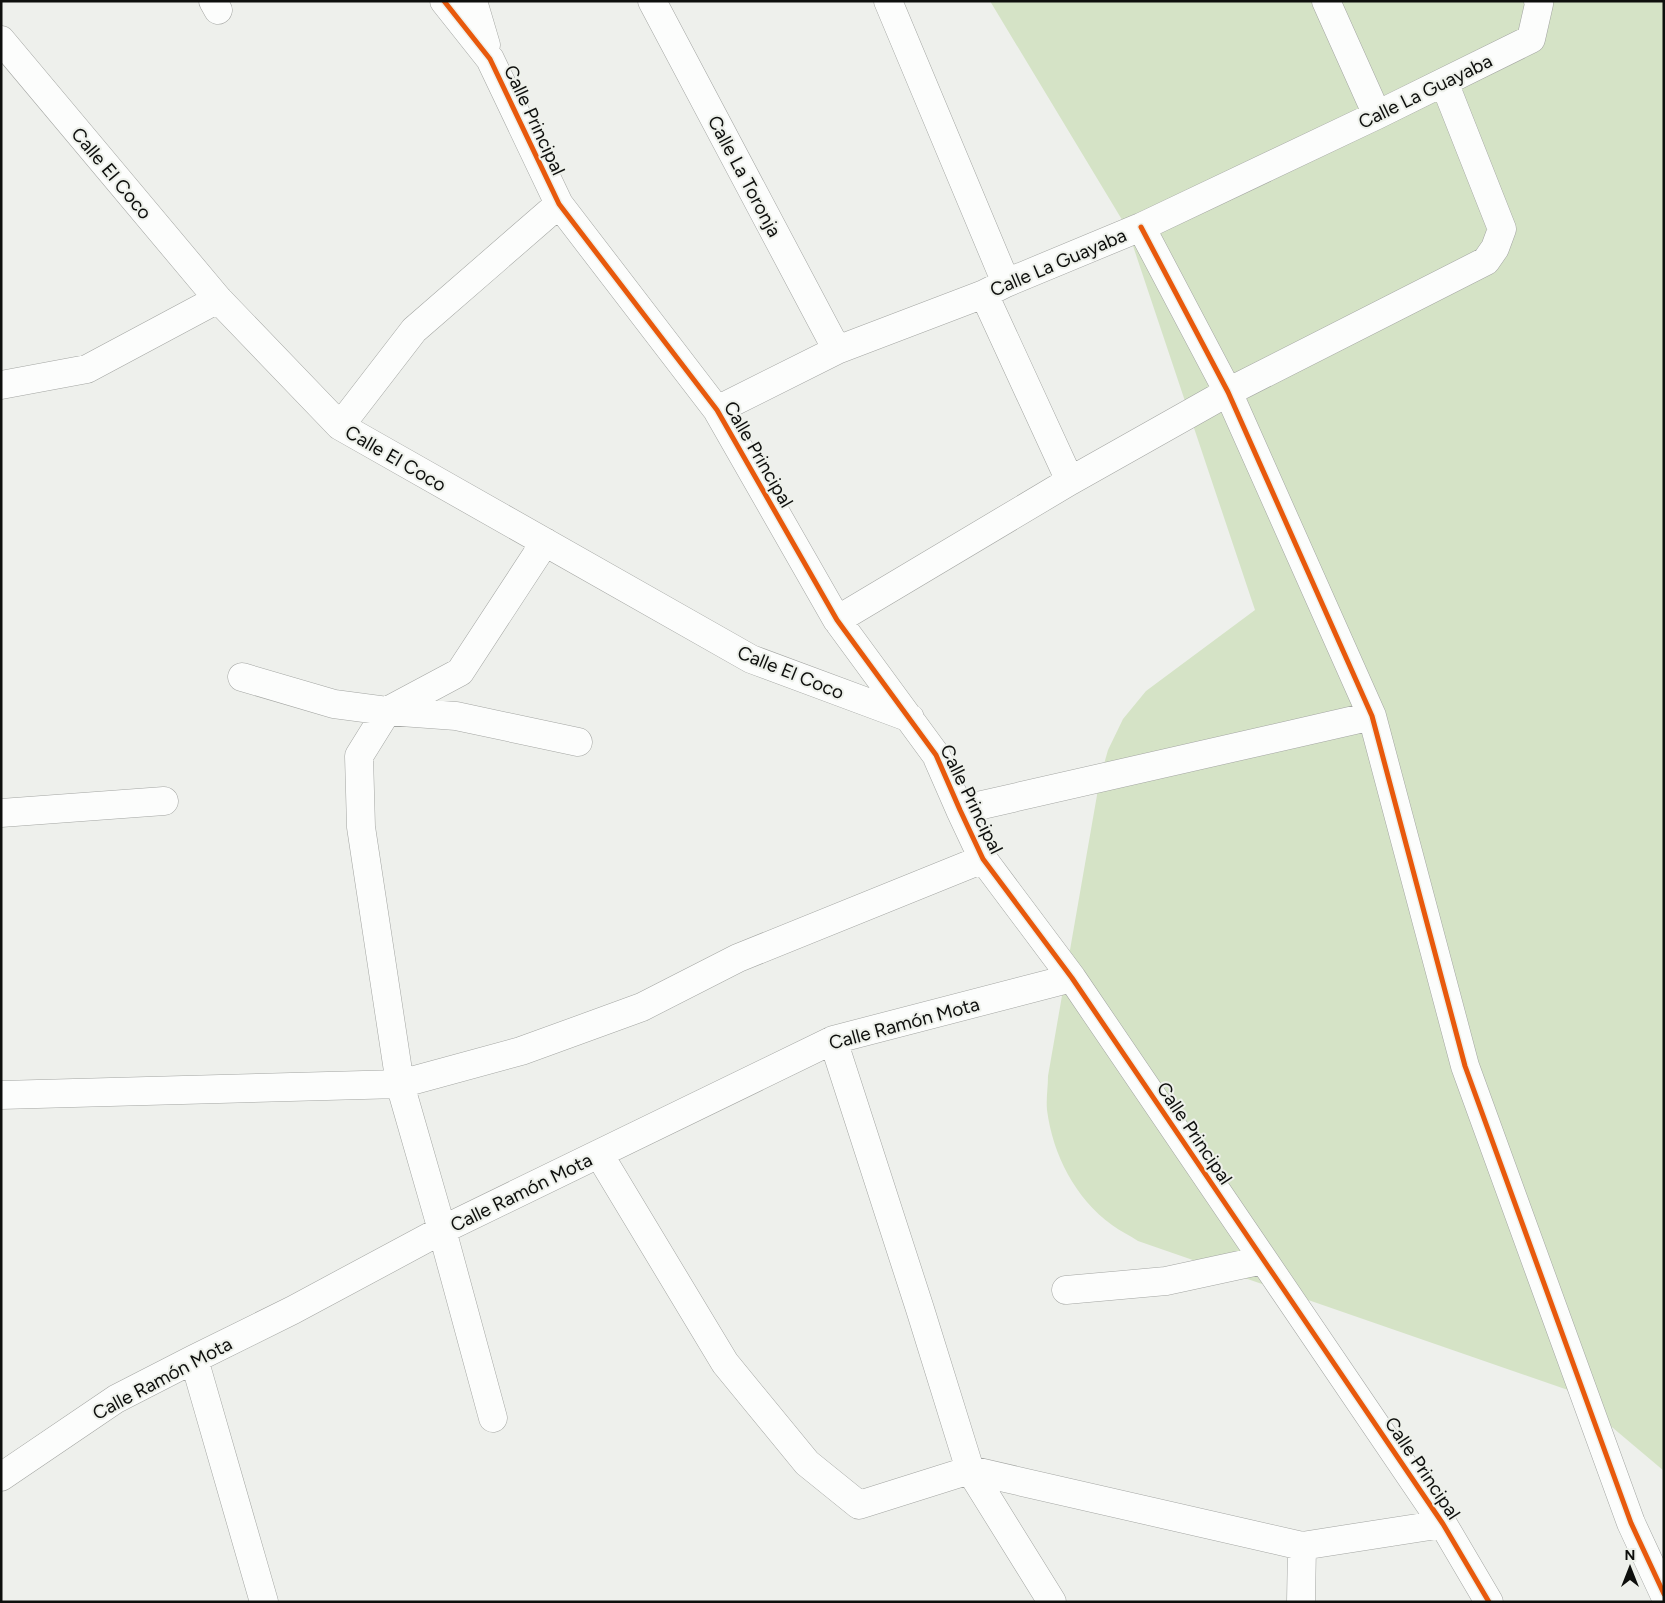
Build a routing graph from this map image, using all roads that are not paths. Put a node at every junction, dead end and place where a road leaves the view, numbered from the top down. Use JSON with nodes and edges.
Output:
{"nodes":[{"id":1,"x":444,"y":1,"type":"edge"},
{"id":2,"x":473,"y":1,"type":"edge"},
{"id":3,"x":652,"y":1,"type":"edge"},
{"id":4,"x":888,"y":1,"type":"edge"},
{"id":5,"x":1326,"y":1,"type":"edge"},
{"id":6,"x":1538,"y":1,"type":"edge"},
{"id":7,"x":1,"y":40,"type":"edge"},
{"id":8,"x":490,"y":58,"type":"junction"},
{"id":9,"x":1444,"y":82,"type":"junction"},
{"id":10,"x":1377,"y":115,"type":"junction"},
{"id":11,"x":559,"y":204,"type":"junction"},
{"id":12,"x":1141,"y":227,"type":"junction"},
{"id":13,"x":995,"y":288,"type":"junction"},
{"id":14,"x":218,"y":298,"type":"junction"},
{"id":15,"x":837,"y":350,"type":"junction"},
{"id":16,"x":1,"y":384,"type":"edge"},
{"id":17,"x":1228,"y":392,"type":"junction"},
{"id":18,"x":717,"y":410,"type":"junction"},
{"id":19,"x":340,"y":426,"type":"junction"},
{"id":20,"x":1070,"y":481,"type":"junction"},
{"id":21,"x":545,"y":542,"type":"junction"},
{"id":22,"x":837,"y":620,"type":"junction"},
{"id":23,"x":242,"y":677,"type":"dead end"},
{"id":24,"x":387,"y":711,"type":"junction"},
{"id":25,"x":1372,"y":716,"type":"junction"},
{"id":26,"x":910,"y":718,"type":"junction"},
{"id":27,"x":578,"y":742,"type":"dead end"},
{"id":28,"x":164,"y":801,"type":"dead end"},
{"id":29,"x":960,"y":810,"type":"junction"},
{"id":30,"x":1,"y":813,"type":"edge"},
{"id":31,"x":983,"y":859,"type":"junction"},
{"id":32,"x":1072,"y":978,"type":"junction"},
{"id":33,"x":833,"y":1040,"type":"junction"},
{"id":34,"x":400,"y":1084,"type":"junction"},
{"id":35,"x":1,"y":1095,"type":"edge"},
{"id":36,"x":599,"y":1154,"type":"junction"},
{"id":37,"x":442,"y":1230,"type":"junction"},
{"id":38,"x":1263,"y":1260,"type":"junction"},
{"id":39,"x":1066,"y":1290,"type":"dead end"},
{"id":40,"x":194,"y":1359,"type":"junction"},
{"id":41,"x":493,"y":1418,"type":"dead end"},
{"id":42,"x":970,"y":1470,"type":"junction"},
{"id":43,"x":1,"y":1477,"type":"edge"},
{"id":44,"x":1443,"y":1524,"type":"junction"},
{"id":45,"x":1302,"y":1546,"type":"junction"},
{"id":46,"x":1664,"y":1594,"type":"edge"},
{"id":47,"x":264,"y":1602,"type":"edge"},
{"id":48,"x":1052,"y":1602,"type":"edge"},
{"id":49,"x":1301,"y":1602,"type":"edge"},
{"id":50,"x":1489,"y":1602,"type":"edge"}],
"edges":[{"from":1,"to":8,"type":"street","name":"Calle Principal"},
{"from":2,"to":8,"type":"street"},
{"from":3,"to":15,"type":"street","name":"Calle La Toronja"},
{"from":4,"to":13,"type":"street"},
{"from":5,"to":10,"type":"street"},
{"from":6,"to":9,"type":"street","name":"Calle La Guayaba"},
{"from":7,"to":14,"type":"street","name":"Calle El Coco"},
{"from":8,"to":11,"type":"street","name":"Calle Principal"},
{"from":9,"to":10,"type":"street","name":"Calle La Guayaba"},
{"from":9,"to":17,"type":"street"},
{"from":10,"to":12,"type":"street","name":"Calle La Guayaba"},
{"from":11,"to":18,"type":"street","name":"Calle Principal"},
{"from":11,"to":19,"type":"street"},
{"from":12,"to":13,"type":"street","name":"Calle La Guayaba"},
{"from":12,"to":17,"type":"street"},
{"from":13,"to":15,"type":"street","name":"Calle La Guayaba"},
{"from":13,"to":20,"type":"street"},
{"from":14,"to":16,"type":"street"},
{"from":14,"to":19,"type":"street","name":"Calle El Coco"},
{"from":15,"to":18,"type":"street","name":"Calle La Guayaba"},
{"from":17,"to":20,"type":"street"},
{"from":17,"to":25,"type":"street"},
{"from":18,"to":22,"type":"street","name":"Calle Principal"},
{"from":19,"to":21,"type":"street","name":"Calle El Coco"},
{"from":20,"to":22,"type":"street"},
{"from":21,"to":24,"type":"street"},
{"from":21,"to":26,"type":"street","name":"Calle El Coco"},
{"from":22,"to":26,"type":"street","name":"Calle Principal"},
{"from":23,"to":24,"type":"street"},
{"from":24,"to":27,"type":"street"},
{"from":24,"to":34,"type":"street"},
{"from":25,"to":29,"type":"street"},
{"from":25,"to":46,"type":"street"},
{"from":26,"to":29,"type":"street","name":"Calle Principal"},
{"from":28,"to":30,"type":"street"},
{"from":29,"to":31,"type":"street","name":"Calle Principal"},
{"from":31,"to":32,"type":"street","name":"Calle Principal"},
{"from":31,"to":34,"type":"street"},
{"from":32,"to":33,"type":"street","name":"Calle Ramón Mota"},
{"from":32,"to":38,"type":"street","name":"Calle Principal"},
{"from":33,"to":36,"type":"street","name":"Calle Ramón Mota"},
{"from":33,"to":42,"type":"street"},
{"from":34,"to":35,"type":"street"},
{"from":34,"to":37,"type":"street"},
{"from":36,"to":37,"type":"street","name":"Calle Ramón Mota"},
{"from":36,"to":42,"type":"street"},
{"from":37,"to":40,"type":"street","name":"Calle Ramón Mota"},
{"from":37,"to":41,"type":"street"},
{"from":38,"to":39,"type":"street"},
{"from":38,"to":44,"type":"street","name":"Calle Principal"},
{"from":40,"to":43,"type":"street","name":"Calle Ramón Mota"},
{"from":40,"to":47,"type":"street"},
{"from":42,"to":45,"type":"street"},
{"from":42,"to":48,"type":"street"},
{"from":44,"to":45,"type":"street"},
{"from":44,"to":50,"type":"street","name":"Calle Principal"},
{"from":45,"to":49,"type":"street"}]}
